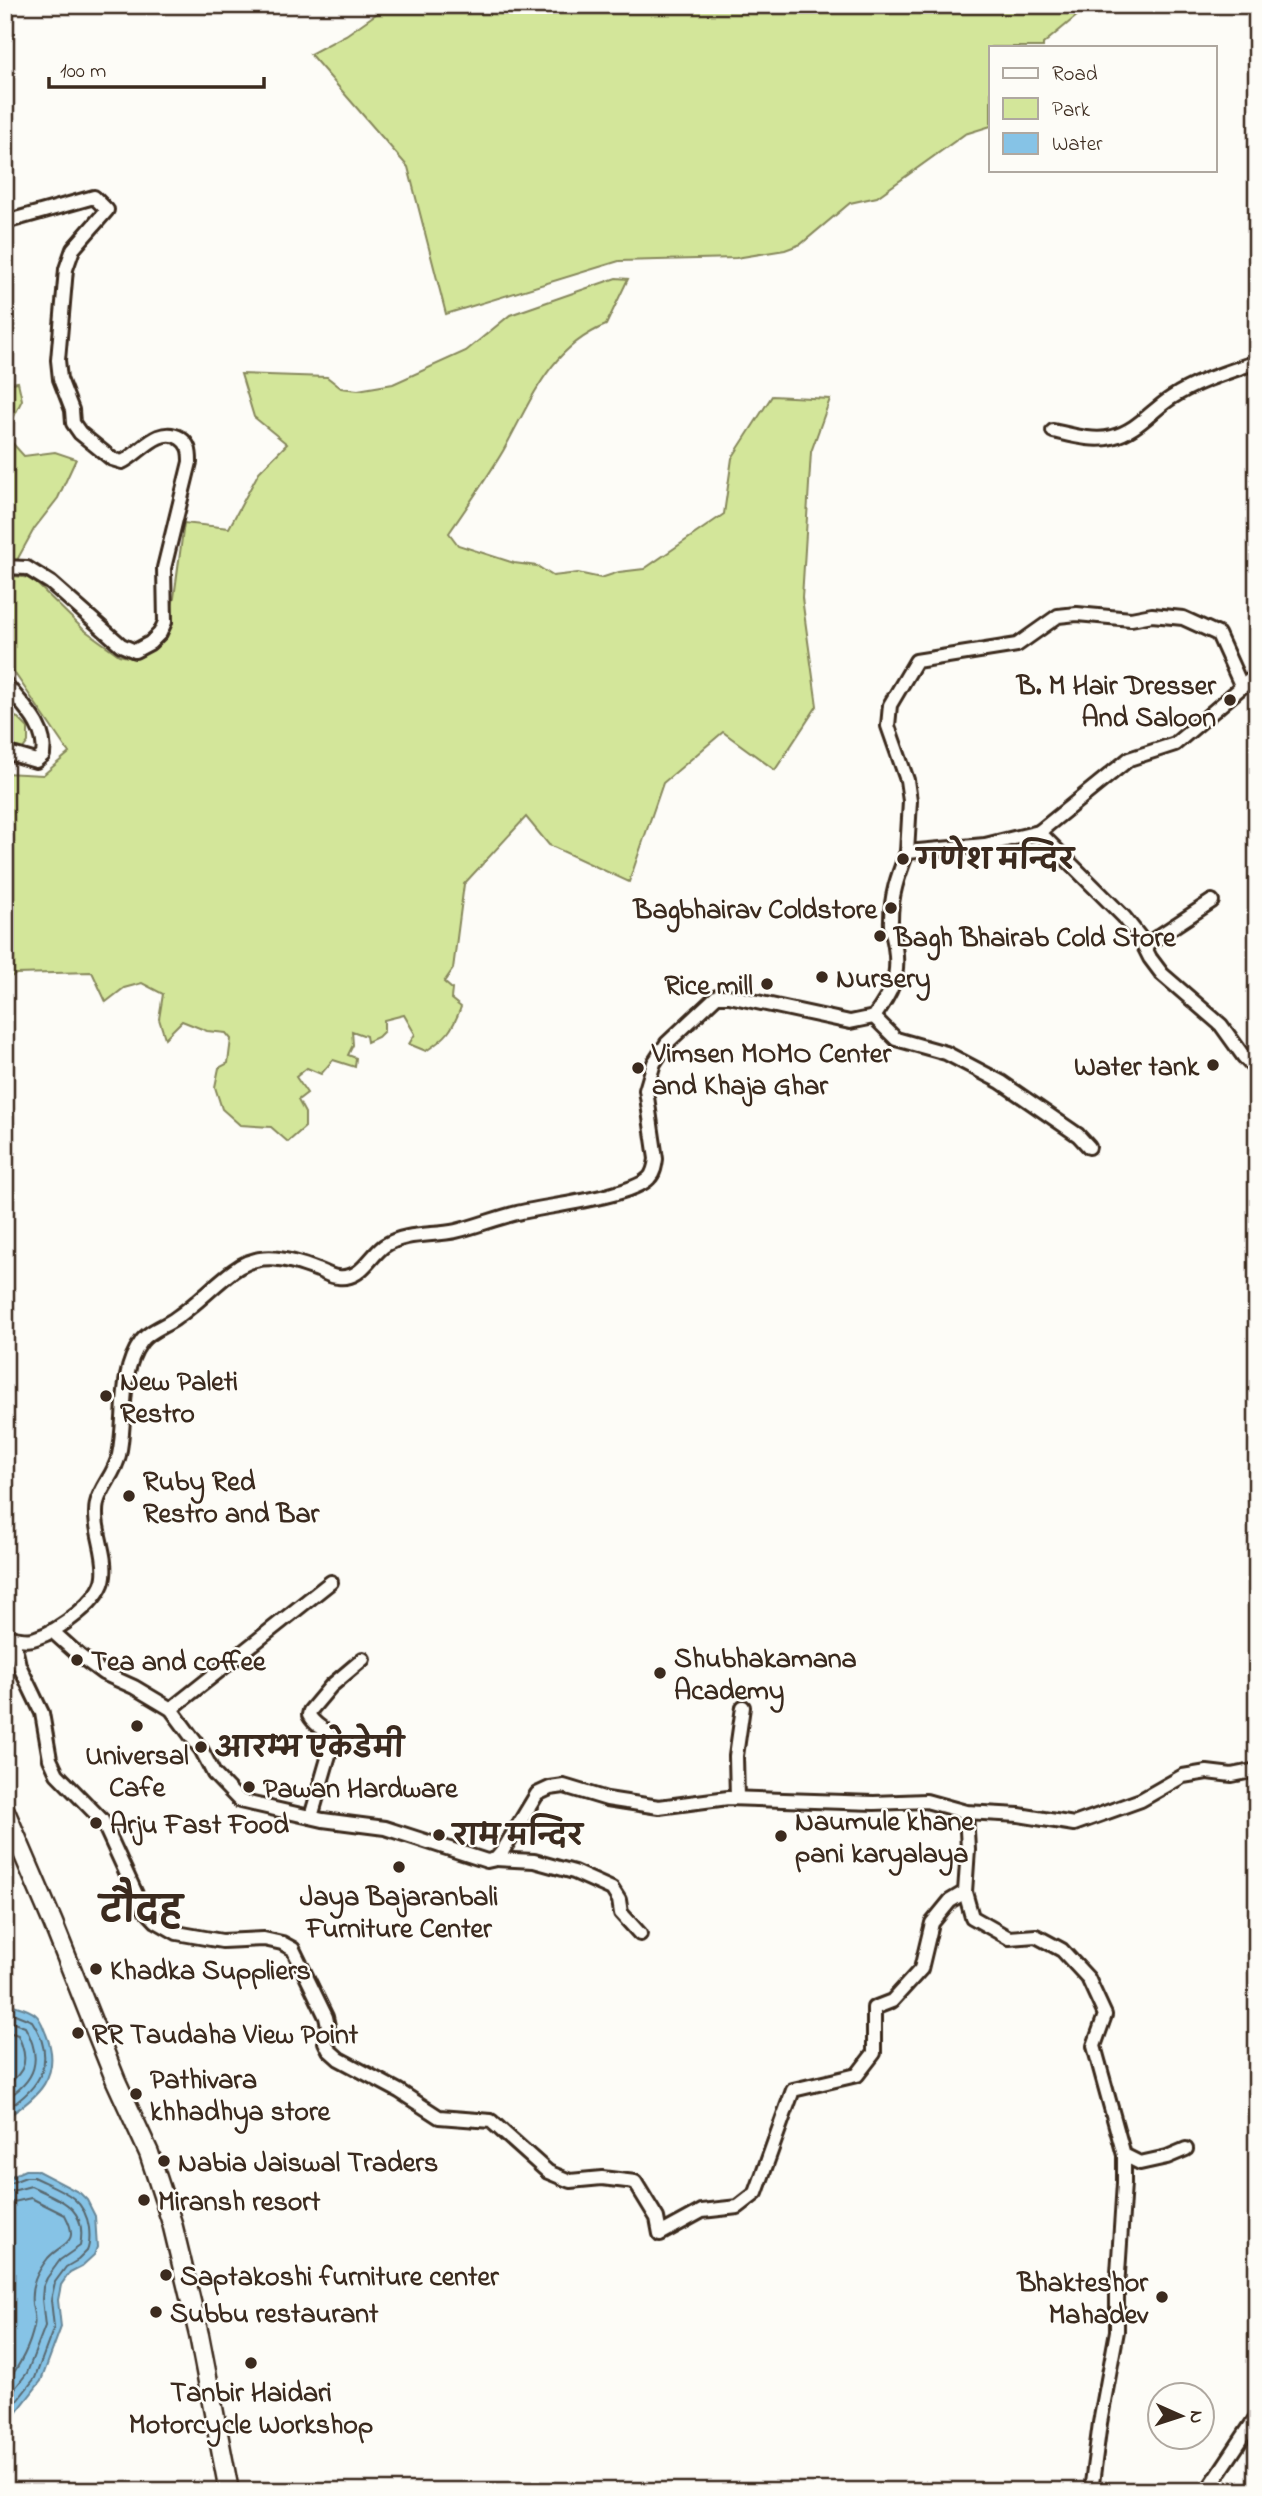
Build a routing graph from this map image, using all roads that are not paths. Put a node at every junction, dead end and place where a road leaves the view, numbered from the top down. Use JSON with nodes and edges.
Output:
{"nodes":[{"id":1,"x":5,"y":222,"type":"edge"},
{"id":2,"x":1257,"y":362,"type":"edge"},
{"id":3,"x":1053,"y":431,"type":"dead end"},
{"id":4,"x":5,"y":567,"type":"edge"},
{"id":5,"x":1257,"y":674,"type":"edge"},
{"id":6,"x":5,"y":683,"type":"edge"},
{"id":7,"x":1241,"y":685,"type":"junction"},
{"id":8,"x":5,"y":752,"type":"edge"},
{"id":9,"x":1039,"y":832,"type":"junction"},
{"id":10,"x":907,"y":852,"type":"junction"},
{"id":11,"x":1212,"y":901,"type":"dead end"},
{"id":12,"x":1144,"y":946,"type":"junction"},
{"id":13,"x":874,"y":1017,"type":"junction"},
{"id":14,"x":1257,"y":1071,"type":"edge"},
{"id":15,"x":1089,"y":1147,"type":"dead end"},
{"id":16,"x":331,"y":1582,"type":"dead end"},
{"id":17,"x":52,"y":1631,"type":"junction"},
{"id":18,"x":9,"y":1637,"type":"edge"},
{"id":19,"x":363,"y":1659,"type":"dead end"},
{"id":20,"x":743,"y":1707,"type":"dead end"},
{"id":21,"x":171,"y":1709,"type":"junction"},
{"id":22,"x":1257,"y":1770,"type":"edge"},
{"id":23,"x":737,"y":1798,"type":"junction"},
{"id":24,"x":5,"y":1811,"type":"edge"},
{"id":25,"x":966,"y":1812,"type":"junction"},
{"id":26,"x":311,"y":1817,"type":"junction"},
{"id":27,"x":496,"y":1859,"type":"junction"},
{"id":28,"x":965,"y":1892,"type":"junction"},
{"id":29,"x":640,"y":1934,"type":"dead end"},
{"id":30,"x":1186,"y":2149,"type":"dead end"},
{"id":31,"x":1124,"y":2155,"type":"junction"},
{"id":32,"x":1257,"y":2416,"type":"edge"},
{"id":33,"x":229,"y":2491,"type":"edge"},
{"id":34,"x":1091,"y":2491,"type":"edge"},
{"id":35,"x":1207,"y":2491,"type":"edge"}],
"edges":[{"from":1,"to":4,"type":"street"},
{"from":2,"to":3,"type":"street"},
{"from":5,"to":7,"type":"street"},
{"from":6,"to":8,"type":"street"},
{"from":7,"to":9,"type":"street"},
{"from":7,"to":10,"type":"street"},
{"from":9,"to":10,"type":"street"},
{"from":9,"to":12,"type":"street"},
{"from":10,"to":13,"type":"street"},
{"from":11,"to":12,"type":"street"},
{"from":12,"to":14,"type":"street"},
{"from":13,"to":15,"type":"street"},
{"from":13,"to":17,"type":"street"},
{"from":16,"to":21,"type":"street"},
{"from":17,"to":18,"type":"street"},
{"from":17,"to":21,"type":"street"},
{"from":18,"to":28,"type":"street"},
{"from":19,"to":26,"type":"street"},
{"from":20,"to":23,"type":"street"},
{"from":21,"to":26,"type":"street"},
{"from":22,"to":25,"type":"street"},
{"from":23,"to":25,"type":"street"},
{"from":23,"to":27,"type":"street"},
{"from":24,"to":33,"type":"main road"},
{"from":25,"to":28,"type":"street"},
{"from":26,"to":27,"type":"street"},
{"from":27,"to":29,"type":"street"},
{"from":28,"to":31,"type":"street"},
{"from":30,"to":31,"type":"street"},
{"from":31,"to":34,"type":"street"},
{"from":32,"to":35,"type":"street"}]}
